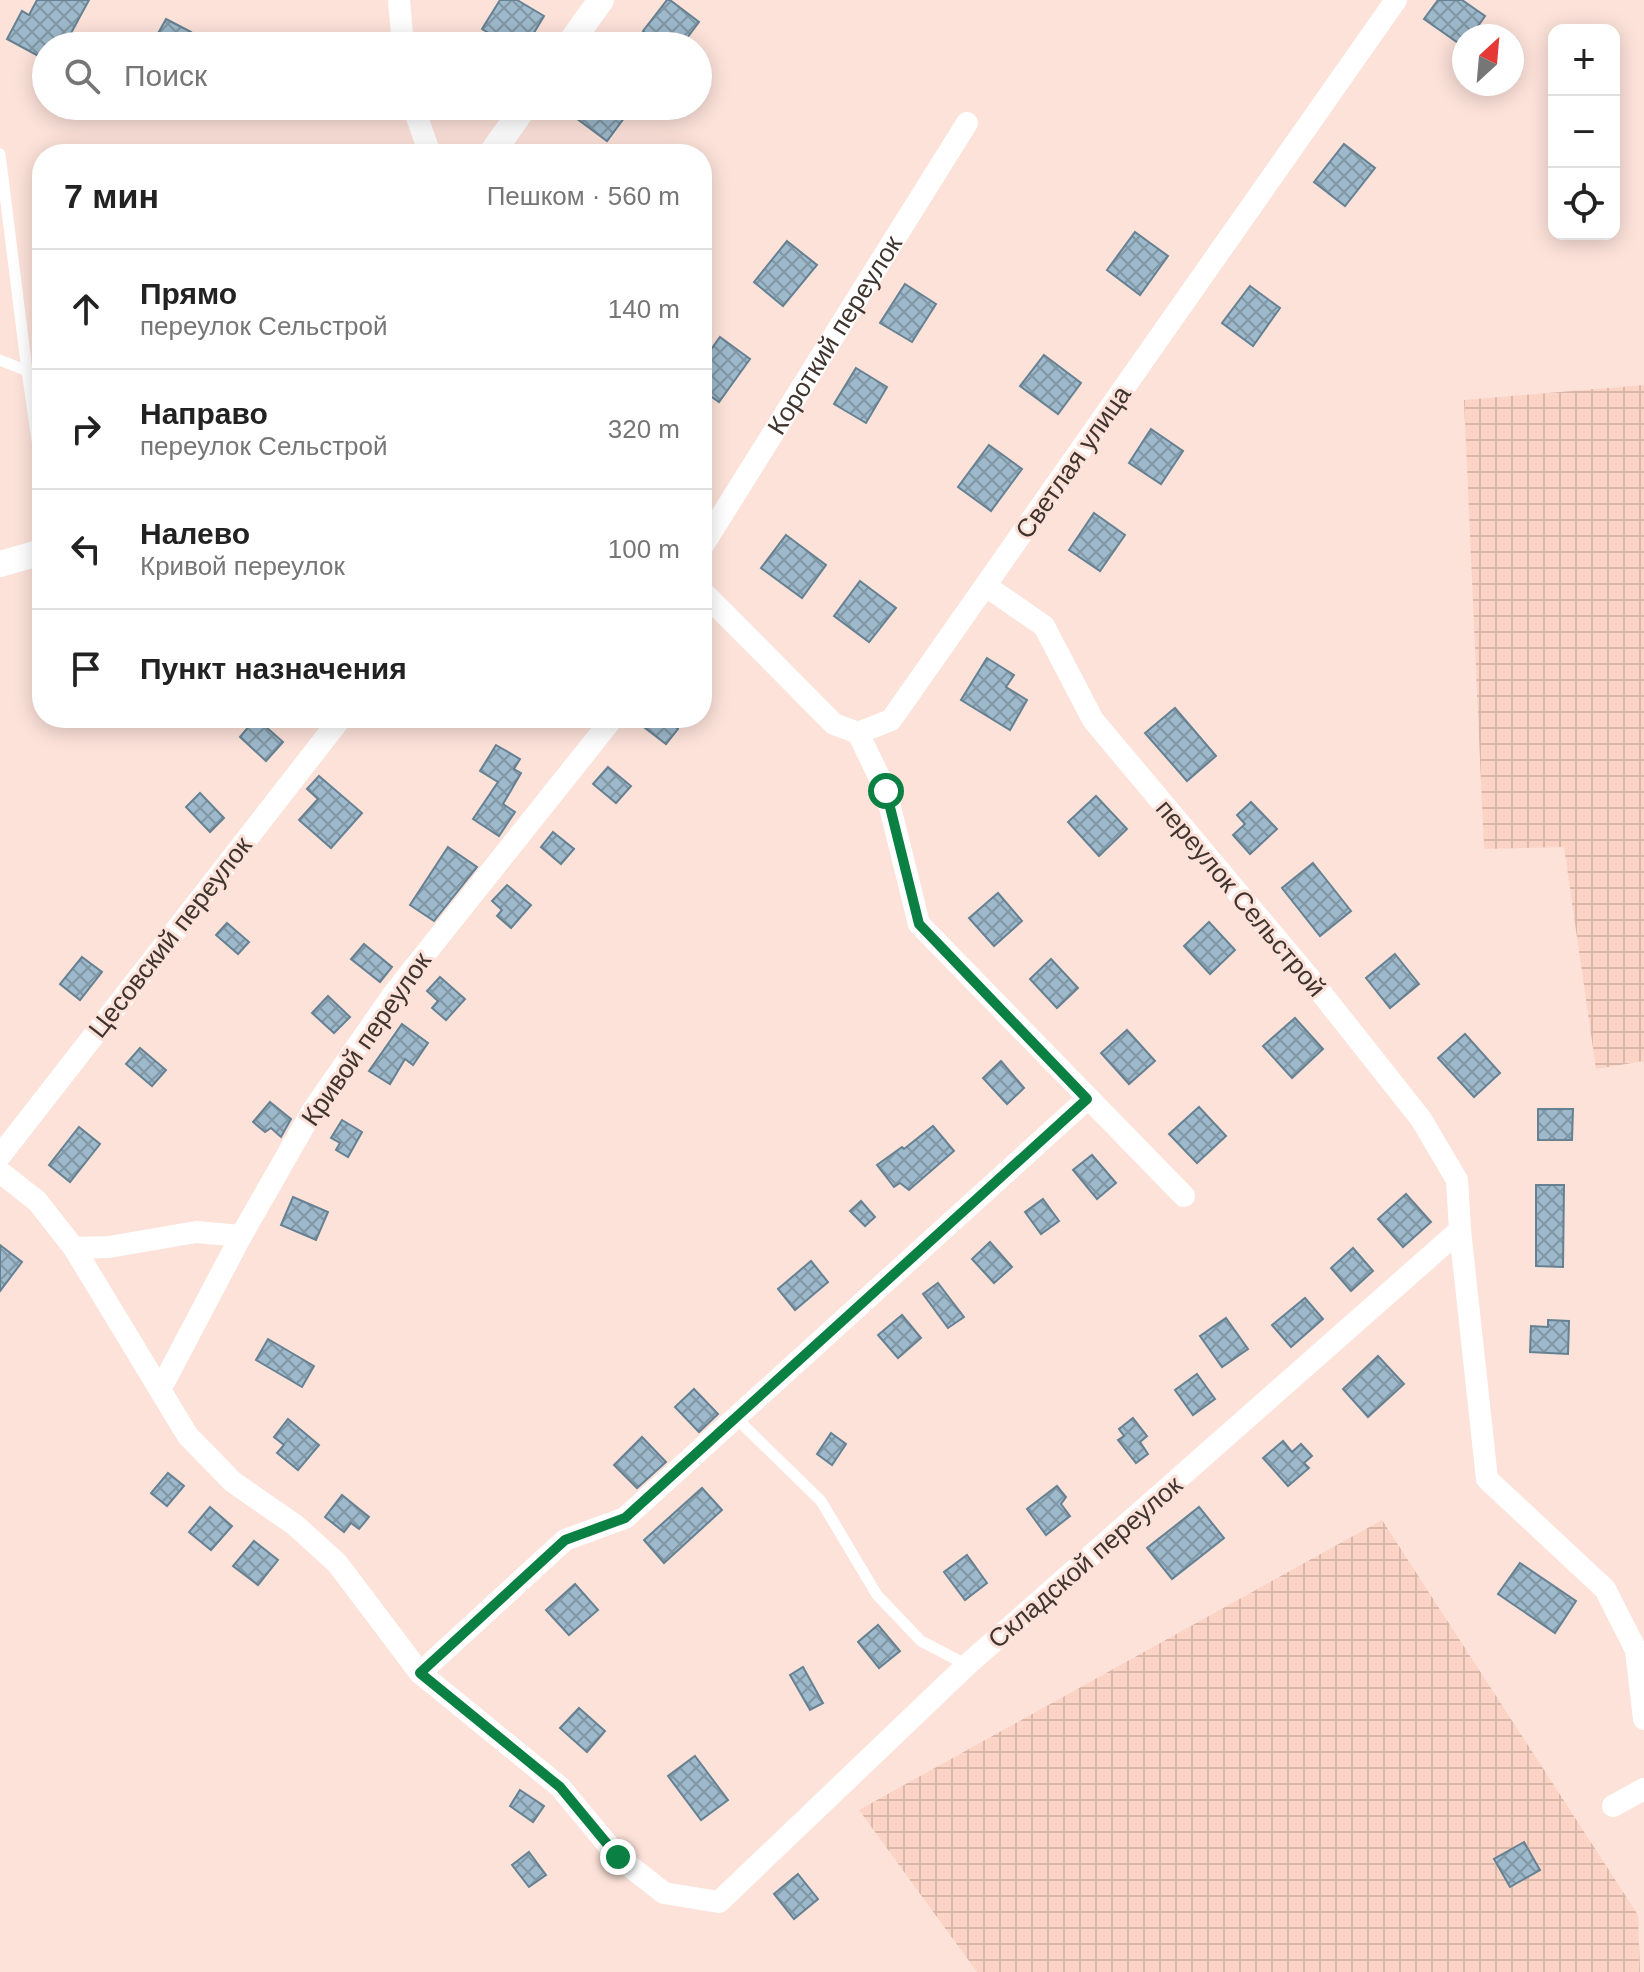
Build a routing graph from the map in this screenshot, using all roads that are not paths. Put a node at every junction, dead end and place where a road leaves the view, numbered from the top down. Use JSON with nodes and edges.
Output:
{"nodes":[{"id":1,"x":399,"y":0,"type":"edge"},
{"id":2,"x":601,"y":0,"type":"edge"},
{"id":3,"x":1396,"y":0,"type":"edge"},
{"id":4,"x":402,"y":32,"type":"edge"},
{"id":5,"x":578,"y":32,"type":"edge"},
{"id":6,"x":418,"y":120,"type":"edge"},
{"id":7,"x":515,"y":120,"type":"edge"},
{"id":8,"x":967,"y":123,"type":"dead end"},
{"id":9,"x":426,"y":144,"type":"edge"},
{"id":10,"x":498,"y":144,"type":"edge"},
{"id":11,"x":0,"y":154,"type":"edge"},
{"id":12,"x":0,"y":360,"type":"edge"},
{"id":13,"x":27,"y":371,"type":"junction"},
{"id":14,"x":32,"y":405,"type":"edge"},
{"id":15,"x":712,"y":531,"type":"edge"},
{"id":16,"x":32,"y":555,"type":"edge"},
{"id":17,"x":0,"y":564,"type":"edge"},
{"id":18,"x":986,"y":586,"type":"junction"},
{"id":19,"x":712,"y":606,"type":"edge"},
{"id":20,"x":333,"y":728,"type":"edge"},
{"id":21,"x":605,"y":728,"type":"edge"},
{"id":22,"x":858,"y":733,"type":"junction"},
{"id":23,"x":1087,"y":1099,"type":"junction"},
{"id":24,"x":0,"y":1156,"type":"edge"},
{"id":25,"x":0,"y":1172,"type":"edge"},
{"id":26,"x":1184,"y":1196,"type":"dead end"},
{"id":27,"x":1460,"y":1230,"type":"junction"},
{"id":28,"x":241,"y":1236,"type":"junction"},
{"id":29,"x":74,"y":1248,"type":"junction"},
{"id":30,"x":161,"y":1388,"type":"junction"},
{"id":31,"x":735,"y":1417,"type":"junction"},
{"id":32,"x":967,"y":1665,"type":"junction"},
{"id":33,"x":420,"y":1673,"type":"junction"},
{"id":34,"x":1644,"y":1719,"type":"edge"},
{"id":35,"x":1644,"y":1789,"type":"edge"},
{"id":36,"x":1613,"y":1806,"type":"dead end"}],
"edges":[{"from":1,"to":4,"type":"street"},
{"from":2,"to":5,"type":"street"},
{"from":3,"to":18,"type":"street","name":"Светлая улица"},
{"from":6,"to":9,"type":"street"},
{"from":7,"to":10,"type":"street"},
{"from":8,"to":15,"type":"street","name":"Короткий переулок"},
{"from":11,"to":13,"type":"lane"},
{"from":12,"to":13,"type":"lane"},
{"from":13,"to":14,"type":"lane"},
{"from":16,"to":17,"type":"street"},
{"from":18,"to":22,"type":"street","name":"Светлая улица"},
{"from":18,"to":27,"type":"street","name":"переулок Сельстрой"},
{"from":19,"to":22,"type":"street"},
{"from":20,"to":24,"type":"street","name":"Цесовский переулок"},
{"from":21,"to":28,"type":"street","name":"Кривой переулок"},
{"from":22,"to":23,"type":"street"},
{"from":23,"to":26,"type":"street"},
{"from":23,"to":31,"type":"street"},
{"from":25,"to":29,"type":"street"},
{"from":27,"to":32,"type":"street","name":"Складской переулок"},
{"from":27,"to":34,"type":"street","name":"переулок Сельстрой"},
{"from":28,"to":29,"type":"street"},
{"from":28,"to":30,"type":"street","name":"Кривой переулок"},
{"from":29,"to":30,"type":"street"},
{"from":30,"to":33,"type":"street"},
{"from":31,"to":32,"type":"lane"},
{"from":31,"to":33,"type":"street"},
{"from":32,"to":33,"type":"street","name":"Складской переулок"},
{"from":35,"to":36,"type":"street"}]}
